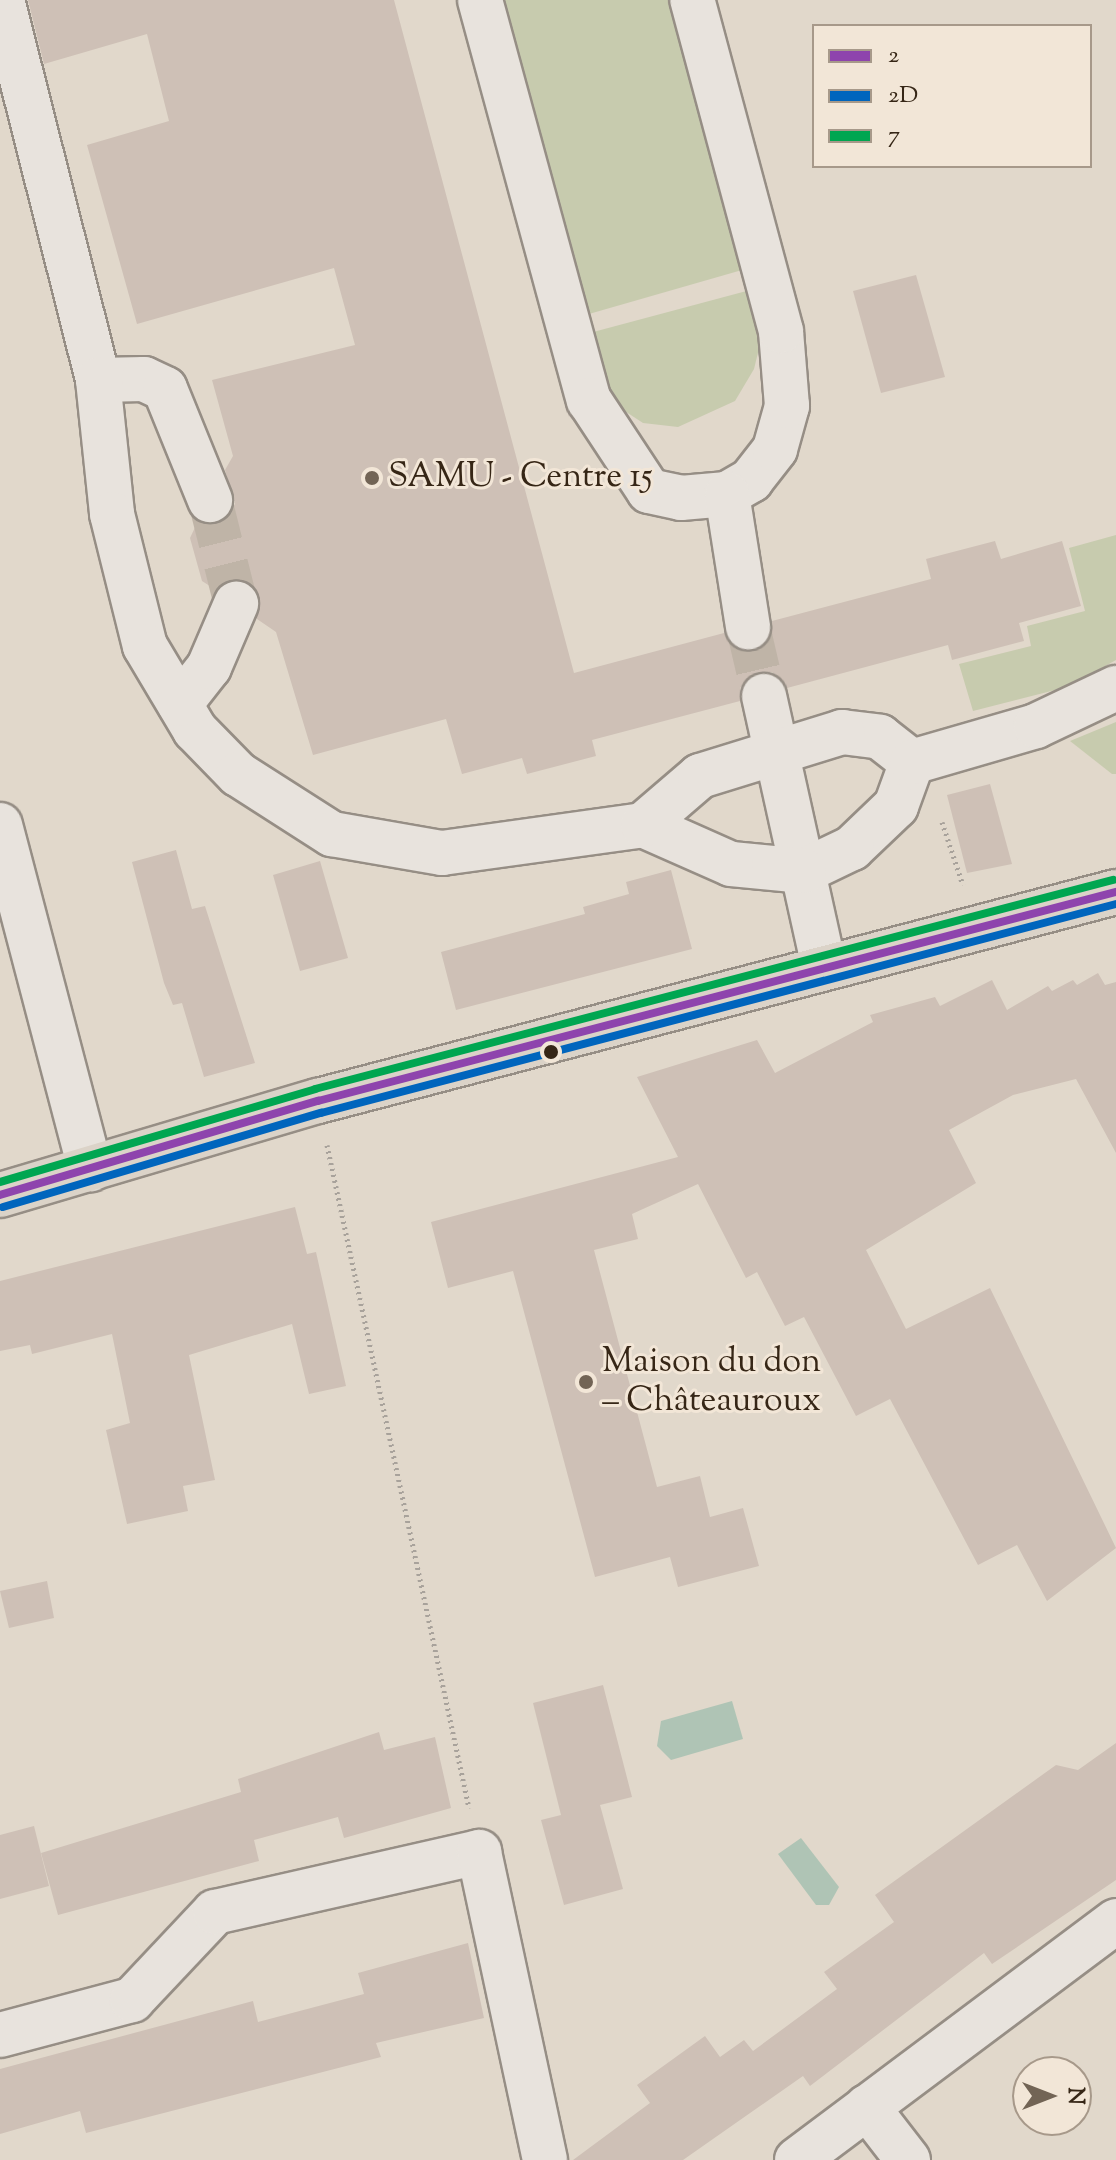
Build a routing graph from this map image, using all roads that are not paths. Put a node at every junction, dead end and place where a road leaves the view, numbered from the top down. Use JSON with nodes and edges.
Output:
{"nodes":[{"id":1,"x":2,"y":0,"type":"edge"},
{"id":2,"x":480,"y":0,"type":"edge"},
{"id":3,"x":692,"y":0,"type":"edge"},
{"id":4,"x":98,"y":380,"type":"junction"},
{"id":5,"x":727,"y":494,"type":"junction"},
{"id":6,"x":210,"y":500,"type":"tunnel mouth"},
{"id":7,"x":236,"y":604,"type":"tunnel mouth"},
{"id":8,"x":748,"y":627,"type":"tunnel mouth"},
{"id":9,"x":1116,"y":688,"type":"edge"},
{"id":10,"x":764,"y":696,"type":"tunnel mouth"},
{"id":11,"x":180,"y":704,"type":"junction"},
{"id":12,"x":776,"y":750,"type":"junction"},
{"id":13,"x":912,"y":762,"type":"junction"},
{"id":14,"x":0,"y":825,"type":"edge"},
{"id":15,"x":643,"y":825,"type":"junction"},
{"id":16,"x":804,"y":871,"type":"junction"},
{"id":17,"x":1116,"y":892,"type":"edge"},
{"id":18,"x":824,"y":966,"type":"junction"},
{"id":19,"x":90,"y":1169,"type":"junction"},
{"id":20,"x":0,"y":1195,"type":"edge"},
{"id":21,"x":1116,"y":1921,"type":"edge"},
{"id":22,"x":0,"y":2035,"type":"edge"},
{"id":23,"x":867,"y":2107,"type":"junction"},
{"id":24,"x":545,"y":2160,"type":"edge"},
{"id":25,"x":797,"y":2160,"type":"edge"},
{"id":26,"x":908,"y":2160,"type":"edge"}],
"edges":[{"from":1,"to":4,"type":"street"},
{"from":2,"to":5,"type":"street"},
{"from":3,"to":5,"type":"street"},
{"from":4,"to":6,"type":"street"},
{"from":4,"to":11,"type":"street"},
{"from":5,"to":8,"type":"street"},
{"from":7,"to":11,"type":"street"},
{"from":9,"to":13,"type":"street"},
{"from":10,"to":12,"type":"street"},
{"from":11,"to":15,"type":"street"},
{"from":12,"to":13,"type":"street"},
{"from":12,"to":15,"type":"street"},
{"from":12,"to":16,"type":"street"},
{"from":13,"to":16,"type":"street"},
{"from":14,"to":19,"type":"street"},
{"from":15,"to":16,"type":"street"},
{"from":16,"to":18,"type":"street"},
{"from":17,"to":18,"type":"main road"},
{"from":18,"to":19,"type":"main road"},
{"from":19,"to":20,"type":"main road"},
{"from":21,"to":23,"type":"street"},
{"from":22,"to":24,"type":"street"},
{"from":23,"to":25,"type":"street"},
{"from":23,"to":26,"type":"street"}]}
